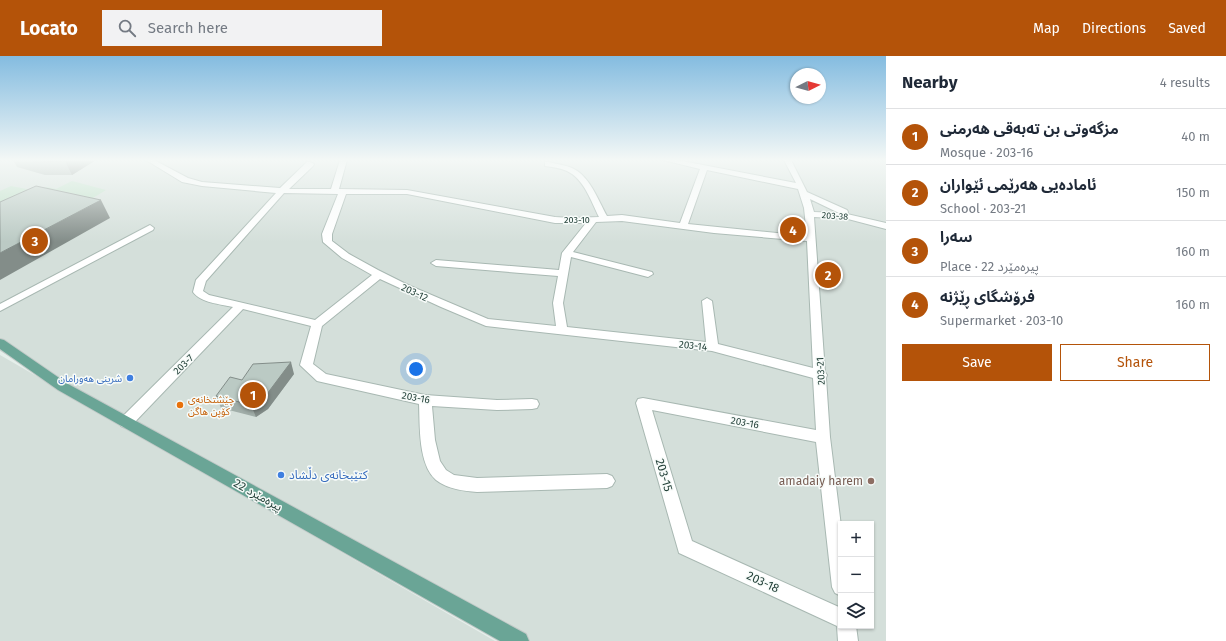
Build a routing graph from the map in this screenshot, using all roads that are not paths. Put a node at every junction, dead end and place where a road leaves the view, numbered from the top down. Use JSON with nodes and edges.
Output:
{"nodes":[{"id":1,"x":235,"y":187,"type":"edge"},
{"id":2,"x":286,"y":187,"type":"edge"},
{"id":3,"x":340,"y":187,"type":"edge"},
{"id":4,"x":586,"y":187,"type":"edge"},
{"id":5,"x":697,"y":187,"type":"edge"},
{"id":6,"x":792,"y":187,"type":"edge"},
{"id":7,"x":802,"y":187,"type":"edge"},
{"id":8,"x":804,"y":190,"type":"junction"},
{"id":9,"x":282,"y":191,"type":"junction"},
{"id":10,"x":339,"y":191,"type":"junction"},
{"id":11,"x":810,"y":215,"type":"junction"},
{"id":12,"x":604,"y":219,"type":"junction"},
{"id":13,"x":860,"y":219,"type":"junction"},
{"id":14,"x":593,"y":220,"type":"junction"},
{"id":15,"x":683,"y":226,"type":"junction"},
{"id":16,"x":886,"y":226,"type":"edge"},
{"id":17,"x":150,"y":228,"type":"dead end"},
{"id":18,"x":812,"y":239,"type":"junction"},
{"id":19,"x":567,"y":253,"type":"junction"},
{"id":20,"x":436,"y":263,"type":"dead end"},
{"id":21,"x":563,"y":273,"type":"junction"},
{"id":22,"x":648,"y":274,"type":"dead end"},
{"id":23,"x":379,"y":275,"type":"junction"},
{"id":24,"x":707,"y":301,"type":"dead end"},
{"id":25,"x":241,"y":306,"type":"junction"},
{"id":26,"x":0,"y":308,"type":"edge"},
{"id":27,"x":316,"y":324,"type":"junction"},
{"id":28,"x":562,"y":331,"type":"junction"},
{"id":29,"x":0,"y":343,"type":"edge"},
{"id":30,"x":712,"y":347,"type":"junction"},
{"id":31,"x":821,"y":375,"type":"junction"},
{"id":32,"x":425,"y":400,"type":"junction"},
{"id":33,"x":644,"y":403,"type":"joint"},
{"id":34,"x":532,"y":404,"type":"dead end"},
{"id":35,"x":126,"y":422,"type":"junction"},
{"id":36,"x":823,"y":437,"type":"junction"},
{"id":37,"x":608,"y":480,"type":"dead end"},
{"id":38,"x":685,"y":547,"type":"joint"},
{"id":39,"x":838,"y":565,"type":"edge"},
{"id":40,"x":838,"y":617,"type":"edge"},
{"id":41,"x":846,"y":629,"type":"edge"},
{"id":42,"x":519,"y":641,"type":"edge"},
{"id":43,"x":848,"y":641,"type":"edge"}],
"edges":[{"from":1,"to":9,"type":"street","name":"203-10"},
{"from":2,"to":9,"type":"street"},
{"from":3,"to":10,"type":"street","name":"203-12"},
{"from":4,"to":12,"type":"street"},
{"from":5,"to":15,"type":"street"},
{"from":6,"to":8,"type":"street","name":"203-38"},
{"from":7,"to":8,"type":"street","name":"203-21"},
{"from":8,"to":11,"type":"street","name":"203-21"},
{"from":8,"to":13,"type":"street","name":"203-38"},
{"from":9,"to":10,"type":"street","name":"203-10"},
{"from":9,"to":25,"type":"street"},
{"from":10,"to":14,"type":"street","name":"203-10"},
{"from":10,"to":23,"type":"street","name":"203-12"},
{"from":11,"to":13,"type":"street","name":"203-38"},
{"from":11,"to":18,"type":"street","name":"203-21"},
{"from":12,"to":14,"type":"street","name":"203-10"},
{"from":12,"to":15,"type":"street","name":"203-10"},
{"from":13,"to":16,"type":"street","name":"203-38"},
{"from":14,"to":19,"type":"street"},
{"from":15,"to":18,"type":"street","name":"203-10"},
{"from":17,"to":26,"type":"street"},
{"from":18,"to":31,"type":"street","name":"203-21"},
{"from":19,"to":21,"type":"street"},
{"from":19,"to":22,"type":"street"},
{"from":20,"to":21,"type":"street"},
{"from":21,"to":28,"type":"street"},
{"from":23,"to":27,"type":"street"},
{"from":23,"to":28,"type":"street","name":"203-12"},
{"from":24,"to":30,"type":"street"},
{"from":25,"to":27,"type":"street"},
{"from":25,"to":35,"type":"street","name":"203-7"},
{"from":27,"to":32,"type":"street","name":"203-16"},
{"from":28,"to":30,"type":"street","name":"203-14"},
{"from":29,"to":35,"type":"main road","name":"22 پیرەمێرد"},
{"from":30,"to":31,"type":"street","name":"203-14"},
{"from":31,"to":36,"type":"street","name":"203-21"},
{"from":32,"to":34,"type":"street","name":"203-16"},
{"from":32,"to":37,"type":"street"},
{"from":33,"to":36,"type":"street","name":"203-16"},
{"from":33,"to":38,"type":"street","name":"203-15"},
{"from":35,"to":42,"type":"main road","name":"22 پیرەمێرد"},
{"from":36,"to":39,"type":"street","name":"203-21"},
{"from":38,"to":40,"type":"street","name":"203-18"},
{"from":41,"to":43,"type":"street"}]}
